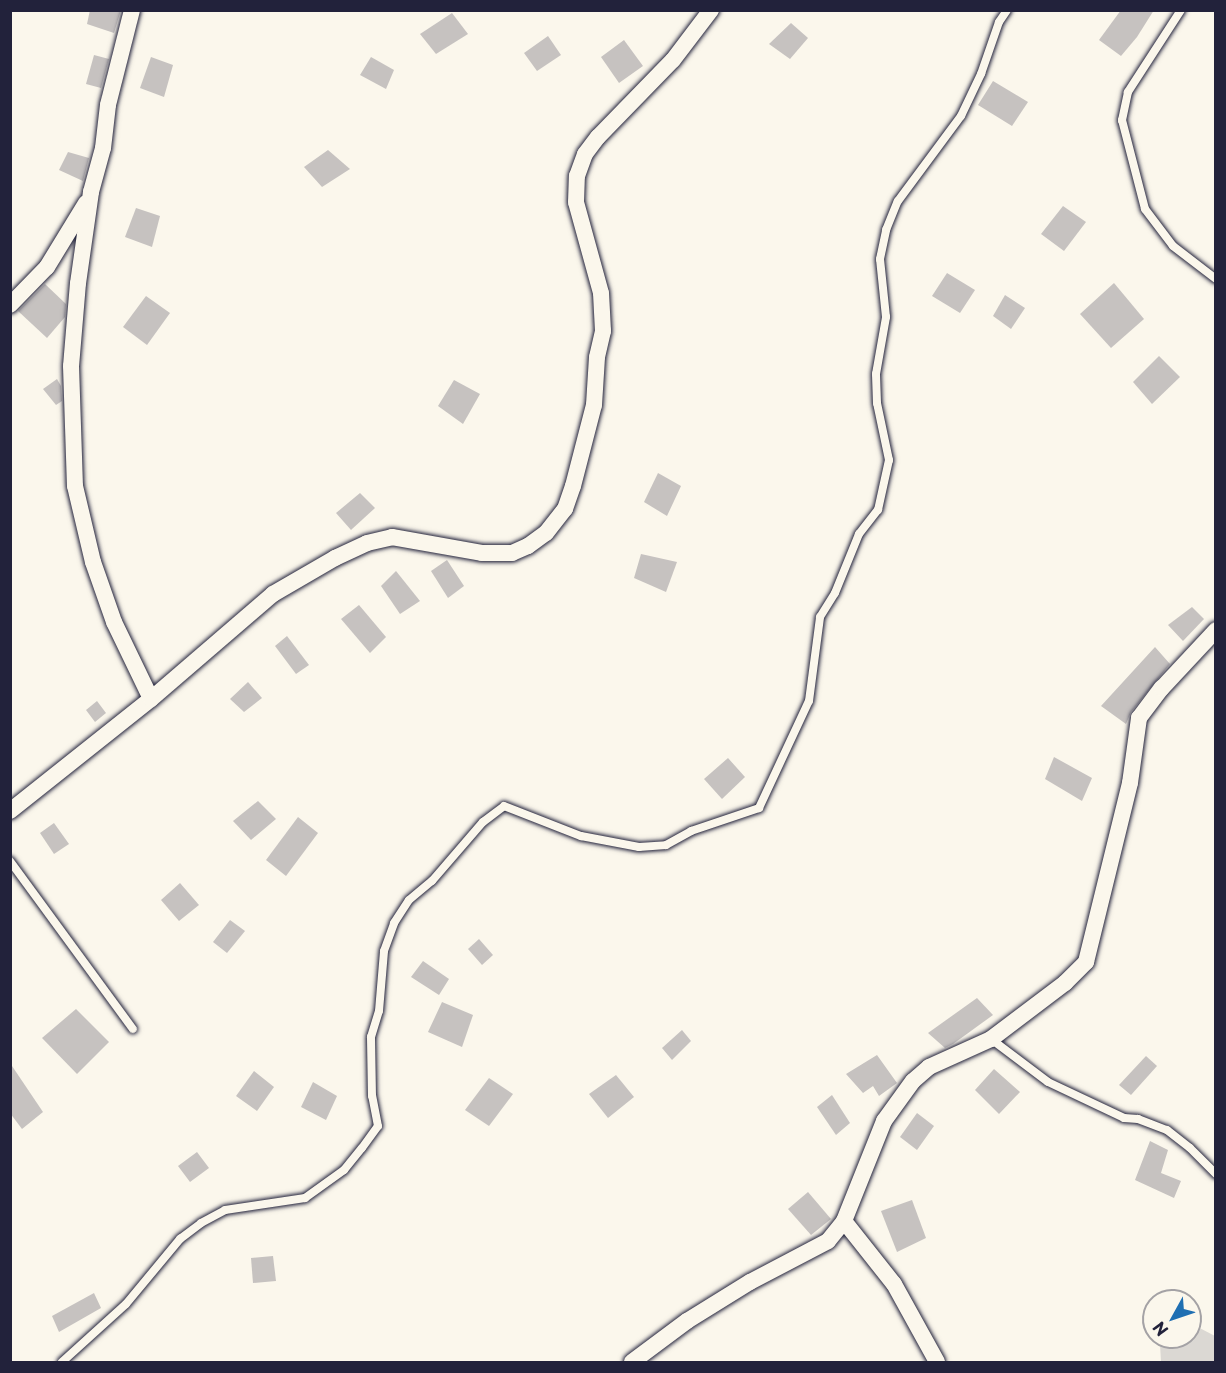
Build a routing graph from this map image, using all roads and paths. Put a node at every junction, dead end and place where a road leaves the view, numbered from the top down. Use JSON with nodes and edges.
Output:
{"nodes":[{"id":1,"x":132,"y":10,"type":"edge"},
{"id":2,"x":711,"y":10,"type":"edge"},
{"id":3,"x":1007,"y":10,"type":"edge"},
{"id":4,"x":1181,"y":10,"type":"edge"},
{"id":5,"x":90,"y":196,"type":"junction"},
{"id":6,"x":1215,"y":279,"type":"edge"},
{"id":7,"x":10,"y":305,"type":"edge"},
{"id":8,"x":1215,"y":630,"type":"edge"},
{"id":9,"x":151,"y":699,"type":"junction"},
{"id":10,"x":10,"y":811,"type":"edge"},
{"id":11,"x":10,"y":861,"type":"edge"},
{"id":12,"x":133,"y":1029,"type":"dead end"},
{"id":13,"x":991,"y":1039,"type":"junction"},
{"id":14,"x":1215,"y":1174,"type":"edge"},
{"id":15,"x":844,"y":1221,"type":"junction"},
{"id":16,"x":63,"y":1362,"type":"edge"},
{"id":17,"x":632,"y":1362,"type":"edge"},
{"id":18,"x":937,"y":1362,"type":"edge"}],
"edges":[{"from":1,"to":5,"type":"street"},
{"from":2,"to":9,"type":"street"},
{"from":3,"to":16,"type":"lane"},
{"from":4,"to":6,"type":"lane"},
{"from":5,"to":7,"type":"street"},
{"from":5,"to":9,"type":"street"},
{"from":8,"to":13,"type":"street"},
{"from":9,"to":10,"type":"street"},
{"from":11,"to":12,"type":"lane"},
{"from":13,"to":14,"type":"lane"},
{"from":13,"to":15,"type":"street"},
{"from":15,"to":17,"type":"street"},
{"from":15,"to":18,"type":"street"}]}
